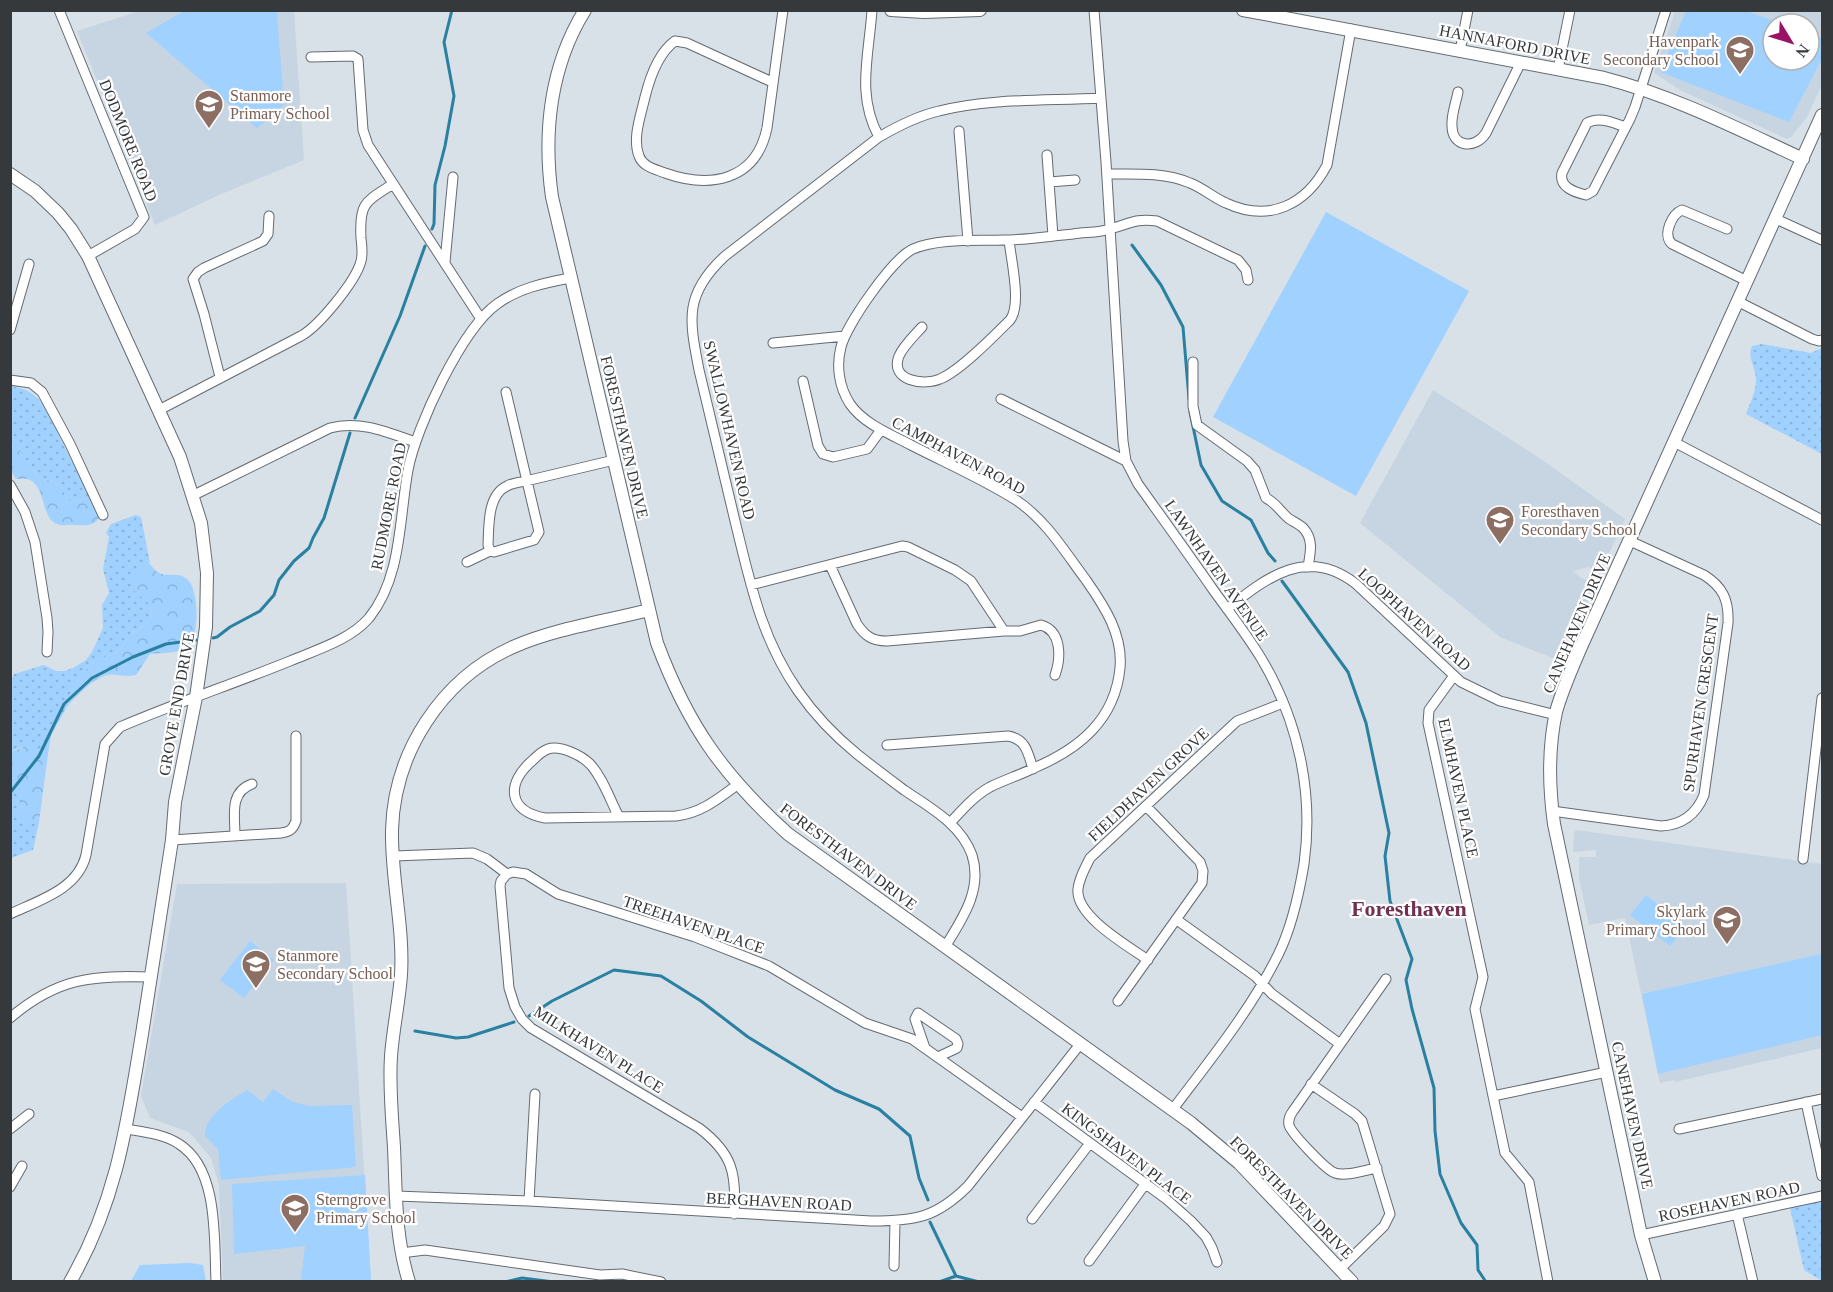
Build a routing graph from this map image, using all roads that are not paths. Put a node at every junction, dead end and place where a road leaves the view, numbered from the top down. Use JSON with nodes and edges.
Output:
{"nodes":[{"id":1,"x":59,"y":10,"type":"edge"},
{"id":2,"x":783,"y":10,"type":"edge"},
{"id":3,"x":872,"y":10,"type":"edge"},
{"id":4,"x":891,"y":10,"type":"edge"},
{"id":5,"x":980,"y":10,"type":"edge"},
{"id":6,"x":1094,"y":10,"type":"edge"},
{"id":7,"x":1243,"y":10,"type":"edge"},
{"id":8,"x":1468,"y":10,"type":"edge"},
{"id":9,"x":1570,"y":10,"type":"edge"},
{"id":10,"x":1666,"y":10,"type":"edge"},
{"id":11,"x":581,"y":12,"type":"edge"},
{"id":12,"x":1351,"y":30,"type":"junction"},
{"id":13,"x":1460,"y":51,"type":"junction"},
{"id":14,"x":311,"y":57,"type":"dead end"},
{"id":15,"x":1521,"y":62,"type":"junction"},
{"id":16,"x":1558,"y":69,"type":"junction"},
{"id":17,"x":772,"y":82,"type":"junction"},
{"id":18,"x":1642,"y":88,"type":"junction"},
{"id":19,"x":1458,"y":92,"type":"dead end"},
{"id":20,"x":1101,"y":98,"type":"junction"},
{"id":21,"x":1822,"y":116,"type":"edge"},
{"id":22,"x":1626,"y":127,"type":"junction"},
{"id":23,"x":959,"y":131,"type":"dead end"},
{"id":24,"x":879,"y":137,"type":"junction"},
{"id":25,"x":1047,"y":154,"type":"dead end"},
{"id":26,"x":1803,"y":159,"type":"junction"},
{"id":27,"x":10,"y":174,"type":"edge"},
{"id":28,"x":1107,"y":174,"type":"junction"},
{"id":29,"x":453,"y":177,"type":"dead end"},
{"id":30,"x":1075,"y":180,"type":"dead end"},
{"id":31,"x":1049,"y":182,"type":"junction"},
{"id":32,"x":393,"y":184,"type":"junction"},
{"id":33,"x":268,"y":216,"type":"dead end"},
{"id":34,"x":1776,"y":219,"type":"junction"},
{"id":35,"x":1727,"y":229,"type":"dead end"},
{"id":36,"x":1110,"y":230,"type":"junction"},
{"id":37,"x":1053,"y":236,"type":"junction"},
{"id":38,"x":1009,"y":240,"type":"junction"},
{"id":39,"x":1822,"y":240,"type":"edge"},
{"id":40,"x":968,"y":241,"type":"junction"},
{"id":41,"x":88,"y":256,"type":"junction"},
{"id":42,"x":445,"y":262,"type":"junction"},
{"id":43,"x":28,"y":264,"type":"dead end"},
{"id":44,"x":570,"y":278,"type":"junction"},
{"id":45,"x":1248,"y":280,"type":"dead end"},
{"id":46,"x":1747,"y":281,"type":"junction"},
{"id":47,"x":1739,"y":302,"type":"junction"},
{"id":48,"x":481,"y":319,"type":"junction"},
{"id":49,"x":922,"y":327,"type":"dead end"},
{"id":50,"x":10,"y":330,"type":"edge"},
{"id":51,"x":844,"y":336,"type":"junction"},
{"id":52,"x":1822,"y":340,"type":"edge"},
{"id":53,"x":773,"y":343,"type":"dead end"},
{"id":54,"x":1193,"y":362,"type":"dead end"},
{"id":55,"x":220,"y":377,"type":"junction"},
{"id":56,"x":10,"y":380,"type":"edge"},
{"id":57,"x":803,"y":381,"type":"dead end"},
{"id":58,"x":506,"y":392,"type":"dead end"},
{"id":59,"x":1001,"y":399,"type":"dead end"},
{"id":60,"x":159,"y":410,"type":"junction"},
{"id":61,"x":881,"y":430,"type":"junction"},
{"id":62,"x":415,"y":441,"type":"junction"},
{"id":63,"x":1674,"y":442,"type":"junction"},
{"id":64,"x":614,"y":459,"type":"junction"},
{"id":65,"x":1126,"y":461,"type":"junction"},
{"id":66,"x":526,"y":481,"type":"junction"},
{"id":67,"x":10,"y":485,"type":"edge"},
{"id":68,"x":194,"y":495,"type":"junction"},
{"id":69,"x":103,"y":515,"type":"dead end"},
{"id":70,"x":1822,"y":520,"type":"edge"},
{"id":71,"x":1630,"y":542,"type":"junction"},
{"id":72,"x":490,"y":551,"type":"junction"},
{"id":73,"x":467,"y":562,"type":"dead end"},
{"id":74,"x":830,"y":565,"type":"junction"},
{"id":75,"x":1308,"y":567,"type":"junction"},
{"id":76,"x":751,"y":585,"type":"junction"},
{"id":77,"x":1227,"y":609,"type":"junction"},
{"id":78,"x":648,"y":610,"type":"junction"},
{"id":79,"x":1005,"y":631,"type":"junction"},
{"id":80,"x":47,"y":652,"type":"dead end"},
{"id":81,"x":1055,"y":675,"type":"dead end"},
{"id":82,"x":1453,"y":677,"type":"junction"},
{"id":83,"x":196,"y":697,"type":"junction"},
{"id":84,"x":1822,"y":698,"type":"edge"},
{"id":85,"x":1283,"y":703,"type":"junction"},
{"id":86,"x":1556,"y":715,"type":"junction"},
{"id":87,"x":296,"y":736,"type":"dead end"},
{"id":88,"x":887,"y":745,"type":"dead end"},
{"id":89,"x":1034,"y":769,"type":"junction"},
{"id":90,"x":252,"y":784,"type":"dead end"},
{"id":91,"x":737,"y":785,"type":"junction"},
{"id":92,"x":1146,"y":806,"type":"junction"},
{"id":93,"x":1552,"y":811,"type":"junction"},
{"id":94,"x":619,"y":817,"type":"junction"},
{"id":95,"x":950,"y":823,"type":"junction"},
{"id":96,"x":235,"y":836,"type":"junction"},
{"id":97,"x":172,"y":840,"type":"junction"},
{"id":98,"x":394,"y":856,"type":"junction"},
{"id":99,"x":1803,"y":859,"type":"dead end"},
{"id":100,"x":505,"y":876,"type":"junction"},
{"id":101,"x":10,"y":914,"type":"edge"},
{"id":102,"x":1176,"y":920,"type":"junction"},
{"id":103,"x":945,"y":947,"type":"junction"},
{"id":104,"x":1148,"y":960,"type":"junction"},
{"id":105,"x":151,"y":977,"type":"junction"},
{"id":106,"x":1386,"y":979,"type":"dead end"},
{"id":107,"x":1263,"y":983,"type":"junction"},
{"id":108,"x":1118,"y":1001,"type":"dead end"},
{"id":109,"x":10,"y":1018,"type":"edge"},
{"id":110,"x":1081,"y":1043,"type":"junction"},
{"id":111,"x":1340,"y":1044,"type":"junction"},
{"id":112,"x":925,"y":1048,"type":"junction"},
{"id":113,"x":938,"y":1057,"type":"junction"},
{"id":114,"x":1606,"y":1072,"type":"junction"},
{"id":115,"x":1311,"y":1084,"type":"junction"},
{"id":116,"x":535,"y":1094,"type":"dead end"},
{"id":117,"x":1492,"y":1096,"type":"junction"},
{"id":118,"x":1822,"y":1099,"type":"edge"},
{"id":119,"x":1034,"y":1102,"type":"junction"},
{"id":120,"x":1806,"y":1102,"type":"junction"},
{"id":121,"x":1173,"y":1109,"type":"junction"},
{"id":122,"x":29,"y":1114,"type":"dead end"},
{"id":123,"x":1022,"y":1117,"type":"junction"},
{"id":124,"x":10,"y":1129,"type":"edge"},
{"id":125,"x":126,"y":1129,"type":"junction"},
{"id":126,"x":1679,"y":1130,"type":"dead end"},
{"id":127,"x":1090,"y":1143,"type":"junction"},
{"id":128,"x":22,"y":1166,"type":"dead end"},
{"id":129,"x":1377,"y":1168,"type":"junction"},
{"id":130,"x":1822,"y":1176,"type":"edge"},
{"id":131,"x":1146,"y":1183,"type":"junction"},
{"id":132,"x":10,"y":1187,"type":"edge"},
{"id":133,"x":396,"y":1196,"type":"junction"},
{"id":134,"x":1822,"y":1196,"type":"edge"},
{"id":135,"x":529,"y":1202,"type":"junction"},
{"id":136,"x":734,"y":1214,"type":"junction"},
{"id":137,"x":1737,"y":1214,"type":"junction"},
{"id":138,"x":1032,"y":1220,"type":"dead end"},
{"id":139,"x":895,"y":1221,"type":"junction"},
{"id":140,"x":1641,"y":1235,"type":"junction"},
{"id":141,"x":401,"y":1253,"type":"junction"},
{"id":142,"x":1089,"y":1261,"type":"dead end"},
{"id":143,"x":1217,"y":1262,"type":"dead end"},
{"id":144,"x":894,"y":1266,"type":"dead end"},
{"id":145,"x":1340,"y":1269,"type":"junction"},
{"id":146,"x":70,"y":1281,"type":"edge"},
{"id":147,"x":216,"y":1281,"type":"edge"},
{"id":148,"x":409,"y":1281,"type":"edge"},
{"id":149,"x":661,"y":1281,"type":"edge"},
{"id":150,"x":1352,"y":1281,"type":"edge"},
{"id":151,"x":1548,"y":1281,"type":"edge"},
{"id":152,"x":1655,"y":1281,"type":"edge"},
{"id":153,"x":1753,"y":1281,"type":"edge"}],
"edges":[{"from":1,"to":41,"type":"street","name":"DODMORE ROAD"},
{"from":2,"to":17,"type":"street"},
{"from":3,"to":24,"type":"street"},
{"from":4,"to":5,"type":"street"},
{"from":6,"to":20,"type":"street","name":"LAWNHAVEN AVENUE"},
{"from":7,"to":12,"type":"street","name":"HANNAFORD DRIVE"},
{"from":8,"to":13,"type":"street"},
{"from":9,"to":16,"type":"street"},
{"from":10,"to":18,"type":"street"},
{"from":11,"to":44,"type":"street","name":"FORESTHAVEN DRIVE"},
{"from":12,"to":13,"type":"street","name":"HANNAFORD DRIVE"},
{"from":12,"to":28,"type":"street"},
{"from":13,"to":15,"type":"street","name":"HANNAFORD DRIVE"},
{"from":14,"to":32,"type":"street"},
{"from":15,"to":16,"type":"street","name":"HANNAFORD DRIVE"},
{"from":15,"to":19,"type":"street"},
{"from":16,"to":18,"type":"street","name":"HANNAFORD DRIVE"},
{"from":17,"to":17,"type":"street"},
{"from":18,"to":22,"type":"street"},
{"from":18,"to":26,"type":"street","name":"HANNAFORD DRIVE"},
{"from":20,"to":24,"type":"street","name":"SWALLOWHAVEN ROAD"},
{"from":20,"to":28,"type":"street","name":"LAWNHAVEN AVENUE"},
{"from":21,"to":26,"type":"street","name":"CANEHAVEN DRIVE"},
{"from":22,"to":22,"type":"street"},
{"from":23,"to":40,"type":"street"},
{"from":24,"to":76,"type":"street","name":"SWALLOWHAVEN ROAD"},
{"from":25,"to":31,"type":"street"},
{"from":26,"to":34,"type":"street","name":"CANEHAVEN DRIVE"},
{"from":27,"to":41,"type":"street","name":"GROVE END DRIVE"},
{"from":28,"to":36,"type":"street","name":"LAWNHAVEN AVENUE"},
{"from":29,"to":42,"type":"street"},
{"from":30,"to":31,"type":"street"},
{"from":31,"to":37,"type":"street"},
{"from":32,"to":42,"type":"street"},
{"from":32,"to":55,"type":"street"},
{"from":33,"to":55,"type":"street"},
{"from":34,"to":39,"type":"street"},
{"from":34,"to":46,"type":"street","name":"CANEHAVEN DRIVE"},
{"from":35,"to":46,"type":"street"},
{"from":36,"to":37,"type":"street","name":"CAMPHAVEN ROAD"},
{"from":36,"to":45,"type":"street","name":"CAMPHAVEN ROAD"},
{"from":36,"to":65,"type":"street","name":"LAWNHAVEN AVENUE"},
{"from":37,"to":38,"type":"street","name":"CAMPHAVEN ROAD"},
{"from":38,"to":40,"type":"street","name":"CAMPHAVEN ROAD"},
{"from":38,"to":49,"type":"street"},
{"from":40,"to":51,"type":"street","name":"CAMPHAVEN ROAD"},
{"from":41,"to":60,"type":"street","name":"GROVE END DRIVE"},
{"from":42,"to":48,"type":"street"},
{"from":43,"to":50,"type":"street"},
{"from":44,"to":48,"type":"street","name":"RUDMORE ROAD"},
{"from":44,"to":64,"type":"street","name":"FORESTHAVEN DRIVE"},
{"from":46,"to":47,"type":"street","name":"CANEHAVEN DRIVE"},
{"from":47,"to":52,"type":"street"},
{"from":47,"to":63,"type":"street","name":"CANEHAVEN DRIVE"},
{"from":48,"to":62,"type":"street","name":"RUDMORE ROAD"},
{"from":51,"to":53,"type":"street"},
{"from":51,"to":61,"type":"street","name":"CAMPHAVEN ROAD"},
{"from":54,"to":75,"type":"street"},
{"from":55,"to":60,"type":"street"},
{"from":56,"to":69,"type":"street"},
{"from":57,"to":61,"type":"street"},
{"from":58,"to":66,"type":"street"},
{"from":59,"to":65,"type":"street"},
{"from":60,"to":68,"type":"street","name":"GROVE END DRIVE"},
{"from":61,"to":89,"type":"street","name":"CAMPHAVEN ROAD"},
{"from":62,"to":68,"type":"street"},
{"from":62,"to":83,"type":"street","name":"RUDMORE ROAD"},
{"from":63,"to":70,"type":"street"},
{"from":63,"to":71,"type":"street","name":"CANEHAVEN DRIVE"},
{"from":64,"to":66,"type":"street"},
{"from":64,"to":78,"type":"street","name":"FORESTHAVEN DRIVE"},
{"from":65,"to":77,"type":"street","name":"LAWNHAVEN AVENUE"},
{"from":66,"to":72,"type":"street"},
{"from":66,"to":72,"type":"street"},
{"from":67,"to":80,"type":"street"},
{"from":68,"to":83,"type":"street","name":"GROVE END DRIVE"},
{"from":71,"to":86,"type":"street","name":"CANEHAVEN DRIVE"},
{"from":71,"to":93,"type":"street","name":"SPURHAVEN CRESCENT"},
{"from":72,"to":73,"type":"street"},
{"from":74,"to":76,"type":"street"},
{"from":74,"to":79,"type":"street"},
{"from":74,"to":79,"type":"street"},
{"from":75,"to":77,"type":"street","name":"LOOPHAVEN ROAD"},
{"from":75,"to":82,"type":"street","name":"LOOPHAVEN ROAD"},
{"from":76,"to":95,"type":"street","name":"SWALLOWHAVEN ROAD"},
{"from":77,"to":85,"type":"street","name":"LAWNHAVEN AVENUE"},
{"from":78,"to":91,"type":"street","name":"FORESTHAVEN DRIVE"},
{"from":78,"to":98,"type":"street"},
{"from":79,"to":81,"type":"street"},
{"from":82,"to":86,"type":"street","name":"LOOPHAVEN ROAD"},
{"from":82,"to":117,"type":"street","name":"ELMHAVEN PLACE"},
{"from":83,"to":97,"type":"street","name":"GROVE END DRIVE"},
{"from":83,"to":101,"type":"street","name":"RUDMORE ROAD"},
{"from":84,"to":99,"type":"street"},
{"from":85,"to":92,"type":"street","name":"FIELDHAVEN GROVE"},
{"from":85,"to":107,"type":"street","name":"LAWNHAVEN AVENUE"},
{"from":86,"to":93,"type":"street","name":"CANEHAVEN DRIVE"},
{"from":87,"to":96,"type":"street"},
{"from":88,"to":89,"type":"street"},
{"from":89,"to":95,"type":"street","name":"CAMPHAVEN ROAD"},
{"from":90,"to":96,"type":"street"},
{"from":91,"to":94,"type":"street"},
{"from":91,"to":103,"type":"street","name":"FORESTHAVEN DRIVE"},
{"from":92,"to":102,"type":"street"},
{"from":92,"to":104,"type":"street","name":"FIELDHAVEN GROVE"},
{"from":93,"to":114,"type":"street","name":"CANEHAVEN DRIVE"},
{"from":94,"to":94,"type":"street"},
{"from":95,"to":103,"type":"street","name":"SWALLOWHAVEN ROAD"},
{"from":96,"to":97,"type":"street"},
{"from":97,"to":105,"type":"street","name":"GROVE END DRIVE"},
{"from":98,"to":100,"type":"street"},
{"from":98,"to":133,"type":"street"},
{"from":100,"to":112,"type":"street","name":"TREEHAVEN PLACE"},
{"from":100,"to":136,"type":"street","name":"MILKHAVEN PLACE"},
{"from":102,"to":104,"type":"street"},
{"from":102,"to":107,"type":"street"},
{"from":103,"to":110,"type":"street","name":"FORESTHAVEN DRIVE"},
{"from":104,"to":108,"type":"street"},
{"from":105,"to":109,"type":"street"},
{"from":105,"to":125,"type":"street","name":"GROVE END DRIVE"},
{"from":106,"to":111,"type":"street"},
{"from":107,"to":111,"type":"street"},
{"from":107,"to":121,"type":"street","name":"LAWNHAVEN AVENUE"},
{"from":110,"to":119,"type":"street","name":"BERGHAVEN ROAD"},
{"from":110,"to":121,"type":"street","name":"FORESTHAVEN DRIVE"},
{"from":111,"to":115,"type":"street"},
{"from":112,"to":113,"type":"street","name":"TREEHAVEN PLACE"},
{"from":112,"to":113,"type":"street"},
{"from":113,"to":123,"type":"street","name":"TREEHAVEN PLACE"},
{"from":114,"to":117,"type":"street"},
{"from":114,"to":140,"type":"street","name":"CANEHAVEN DRIVE"},
{"from":115,"to":129,"type":"street"},
{"from":115,"to":129,"type":"street"},
{"from":116,"to":135,"type":"street"},
{"from":117,"to":151,"type":"street","name":"ELMHAVEN PLACE"},
{"from":118,"to":120,"type":"street"},
{"from":119,"to":123,"type":"street","name":"BERGHAVEN ROAD"},
{"from":119,"to":127,"type":"street","name":"KINGSHAVEN PLACE"},
{"from":120,"to":126,"type":"street"},
{"from":120,"to":130,"type":"street"},
{"from":121,"to":145,"type":"street","name":"FORESTHAVEN DRIVE"},
{"from":122,"to":124,"type":"street"},
{"from":123,"to":139,"type":"street","name":"BERGHAVEN ROAD"},
{"from":125,"to":146,"type":"street","name":"GROVE END DRIVE"},
{"from":125,"to":147,"type":"street"},
{"from":127,"to":131,"type":"street","name":"KINGSHAVEN PLACE"},
{"from":127,"to":138,"type":"street"},
{"from":128,"to":132,"type":"street"},
{"from":129,"to":145,"type":"street"},
{"from":131,"to":142,"type":"street"},
{"from":131,"to":143,"type":"street","name":"KINGSHAVEN PLACE"},
{"from":133,"to":135,"type":"street","name":"BERGHAVEN ROAD"},
{"from":133,"to":141,"type":"street"},
{"from":134,"to":137,"type":"street","name":"ROSEHAVEN ROAD"},
{"from":135,"to":136,"type":"street","name":"BERGHAVEN ROAD"},
{"from":136,"to":139,"type":"street","name":"BERGHAVEN ROAD"},
{"from":137,"to":140,"type":"street","name":"ROSEHAVEN ROAD"},
{"from":137,"to":153,"type":"street"},
{"from":139,"to":144,"type":"street"},
{"from":140,"to":152,"type":"street","name":"CANEHAVEN DRIVE"},
{"from":141,"to":148,"type":"street"},
{"from":141,"to":149,"type":"street"},
{"from":145,"to":150,"type":"street","name":"FORESTHAVEN DRIVE"}]}
